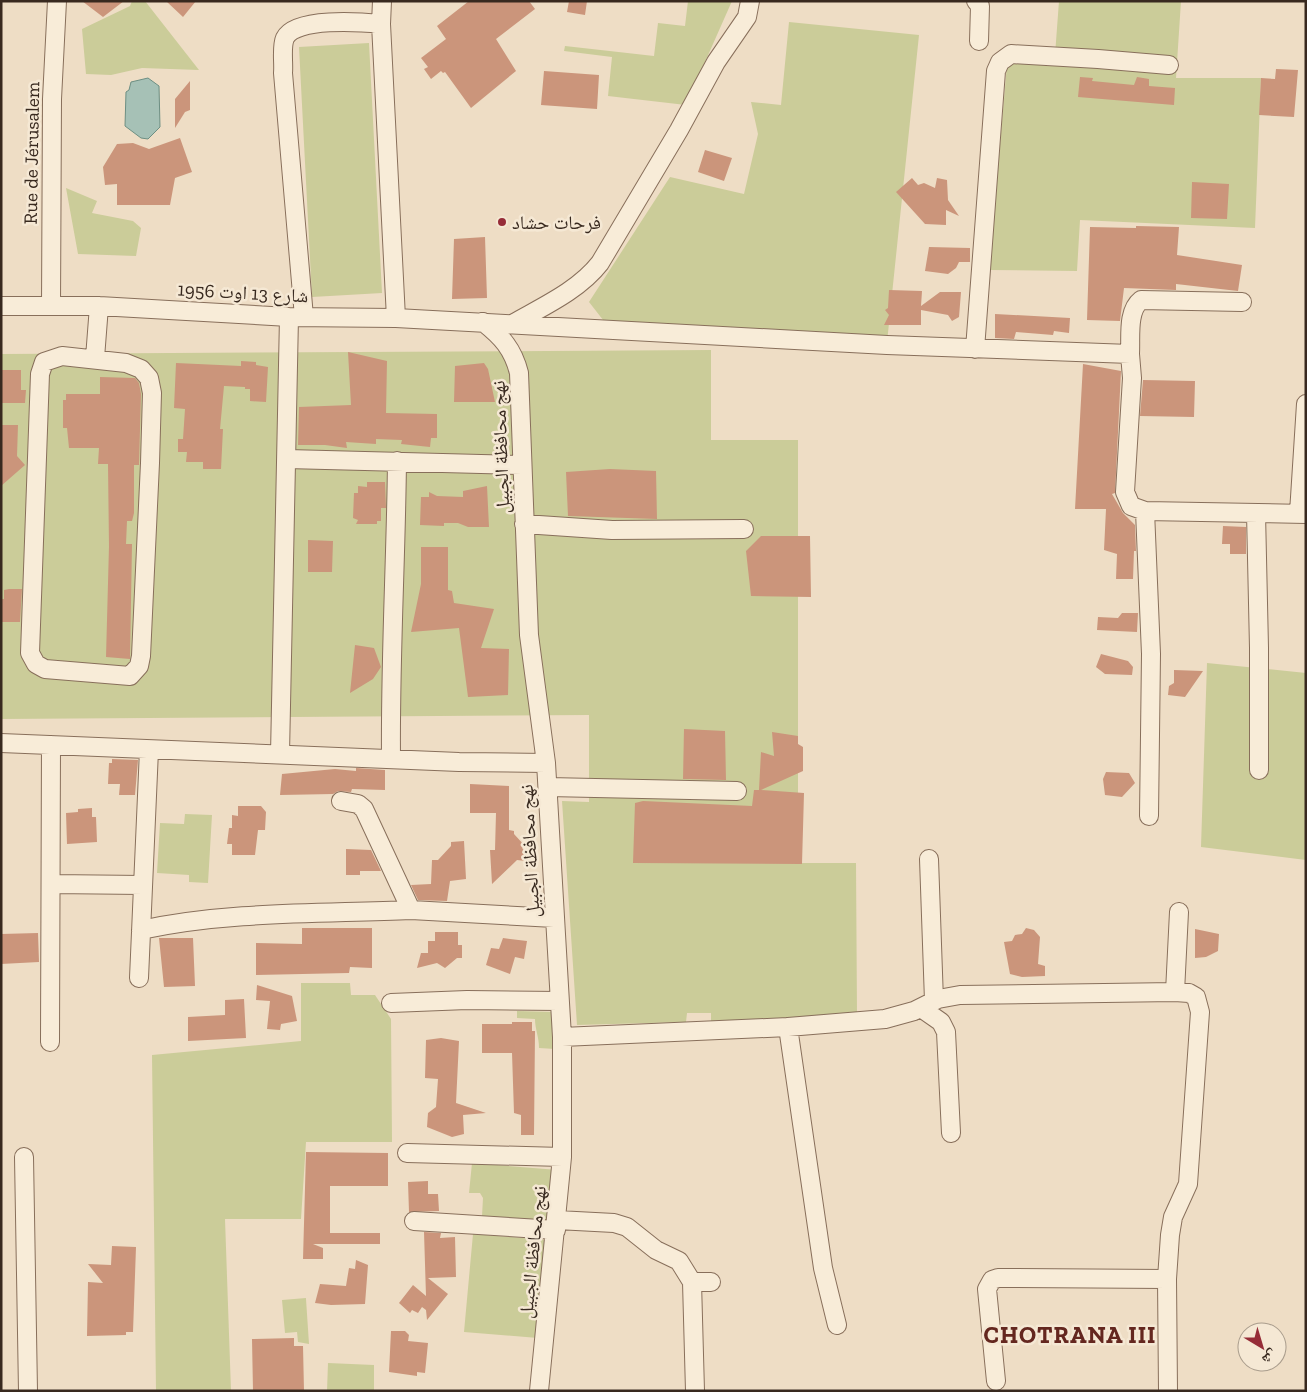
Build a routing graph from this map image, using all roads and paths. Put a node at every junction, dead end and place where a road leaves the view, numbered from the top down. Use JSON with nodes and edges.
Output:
{"nodes":[{"id":1,"x":56,"y":1,"type":"edge"},
{"id":2,"x":382,"y":1,"type":"edge"},
{"id":3,"x":750,"y":1,"type":"edge"},
{"id":4,"x":976,"y":1,"type":"edge"},
{"id":5,"x":381,"y":24,"type":"junction"},
{"id":6,"x":979,"y":42,"type":"dead end"},
{"id":7,"x":1169,"y":65,"type":"dead end"},
{"id":8,"x":1242,"y":302,"type":"dead end"},
{"id":9,"x":1,"y":306,"type":"edge"},
{"id":10,"x":51,"y":306,"type":"junction"},
{"id":11,"x":99,"y":306,"type":"junction"},
{"id":12,"x":296,"y":317,"type":"junction"},
{"id":13,"x":396,"y":318,"type":"junction"},
{"id":14,"x":483,"y":322,"type":"junction"},
{"id":15,"x":514,"y":323,"type":"junction"},
{"id":16,"x":975,"y":349,"type":"junction"},
{"id":17,"x":1130,"y":354,"type":"junction"},
{"id":18,"x":95,"y":358,"type":"junction"},
{"id":19,"x":1306,"y":404,"type":"edge"},
{"id":20,"x":287,"y":459,"type":"junction"},
{"id":21,"x":397,"y":461,"type":"junction"},
{"id":22,"x":522,"y":465,"type":"junction"},
{"id":23,"x":1145,"y":510,"type":"junction"},
{"id":24,"x":1256,"y":513,"type":"junction"},
{"id":25,"x":1303,"y":514,"type":"edge"},
{"id":26,"x":524,"y":524,"type":"junction"},
{"id":27,"x":744,"y":529,"type":"dead end"},
{"id":28,"x":1,"y":743,"type":"edge"},
{"id":29,"x":51,"y":745,"type":"junction"},
{"id":30,"x":149,"y":750,"type":"junction"},
{"id":31,"x":280,"y":754,"type":"junction"},
{"id":32,"x":391,"y":758,"type":"junction"},
{"id":33,"x":546,"y":763,"type":"junction"},
{"id":34,"x":1259,"y":770,"type":"dead end"},
{"id":35,"x":548,"y":787,"type":"junction"},
{"id":36,"x":737,"y":791,"type":"dead end"},
{"id":37,"x":341,"y":801,"type":"dead end"},
{"id":38,"x":1149,"y":816,"type":"dead end"},
{"id":39,"x":929,"y":859,"type":"dead end"},
{"id":40,"x":50,"y":884,"type":"junction"},
{"id":41,"x":143,"y":885,"type":"junction"},
{"id":42,"x":411,"y":910,"type":"junction"},
{"id":43,"x":1179,"y":912,"type":"dead end"},
{"id":44,"x":554,"y":918,"type":"junction"},
{"id":45,"x":141,"y":930,"type":"junction"},
{"id":46,"x":139,"y":978,"type":"dead end"},
{"id":47,"x":1175,"y":992,"type":"junction"},
{"id":48,"x":559,"y":1001,"type":"junction"},
{"id":49,"x":391,"y":1003,"type":"dead end"},
{"id":50,"x":928,"y":1005,"type":"junction"},
{"id":51,"x":788,"y":1027,"type":"junction"},
{"id":52,"x":562,"y":1037,"type":"junction"},
{"id":53,"x":50,"y":1042,"type":"dead end"},
{"id":54,"x":951,"y":1133,"type":"dead end"},
{"id":55,"x":407,"y":1153,"type":"dead end"},
{"id":56,"x":562,"y":1156,"type":"junction"},
{"id":57,"x":24,"y":1157,"type":"dead end"},
{"id":58,"x":414,"y":1221,"type":"dead end"},
{"id":59,"x":557,"y":1225,"type":"junction"},
{"id":60,"x":1167,"y":1279,"type":"junction"},
{"id":61,"x":692,"y":1282,"type":"junction"},
{"id":62,"x":711,"y":1282,"type":"dead end"},
{"id":63,"x":837,"y":1325,"type":"dead end"},
{"id":64,"x":996,"y":1381,"type":"dead end"},
{"id":65,"x":28,"y":1391,"type":"edge"},
{"id":66,"x":539,"y":1391,"type":"edge"},
{"id":67,"x":694,"y":1391,"type":"edge"},
{"id":68,"x":1168,"y":1391,"type":"edge"}],
"edges":[{"from":1,"to":10,"type":"street","name":"Rue de Jérusalem"},
{"from":2,"to":5,"type":"street"},
{"from":3,"to":15,"type":"street"},
{"from":4,"to":6,"type":"street"},
{"from":5,"to":12,"type":"street"},
{"from":5,"to":13,"type":"street"},
{"from":7,"to":16,"type":"street"},
{"from":8,"to":17,"type":"street"},
{"from":9,"to":10,"type":"street","name":"شارع 13 اوت 1956"},
{"from":10,"to":11,"type":"street","name":"شارع 13 اوت 1956"},
{"from":11,"to":12,"type":"street","name":"شارع 13 اوت 1956"},
{"from":11,"to":18,"type":"street"},
{"from":12,"to":13,"type":"street","name":"شارع 13 اوت 1956"},
{"from":12,"to":20,"type":"street"},
{"from":13,"to":14,"type":"street","name":"شارع 13 اوت 1956"},
{"from":14,"to":15,"type":"street","name":"شارع 13 اوت 1956"},
{"from":14,"to":22,"type":"street","name":"نهج محافظة الجبيل"},
{"from":15,"to":16,"type":"street","name":"شارع 13 اوت 1956"},
{"from":16,"to":17,"type":"street","name":"شارع 13 اوت 1956"},
{"from":17,"to":23,"type":"street"},
{"from":18,"to":18,"type":"street"},
{"from":19,"to":25,"type":"street"},
{"from":20,"to":21,"type":"street"},
{"from":20,"to":31,"type":"street"},
{"from":21,"to":22,"type":"street"},
{"from":21,"to":32,"type":"street"},
{"from":22,"to":26,"type":"street","name":"نهج محافظة الجبيل"},
{"from":23,"to":24,"type":"street"},
{"from":23,"to":38,"type":"street"},
{"from":24,"to":25,"type":"street"},
{"from":24,"to":34,"type":"street"},
{"from":26,"to":27,"type":"street"},
{"from":26,"to":33,"type":"street","name":"نهج محافظة الجبيل"},
{"from":28,"to":29,"type":"street"},
{"from":29,"to":30,"type":"street"},
{"from":29,"to":40,"type":"street"},
{"from":30,"to":31,"type":"street"},
{"from":30,"to":41,"type":"street"},
{"from":31,"to":32,"type":"street"},
{"from":32,"to":33,"type":"street"},
{"from":33,"to":35,"type":"street","name":"نهج محافظة الجبيل"},
{"from":35,"to":36,"type":"street"},
{"from":35,"to":44,"type":"street","name":"نهج محافظة الجبيل"},
{"from":37,"to":42,"type":"street"},
{"from":39,"to":50,"type":"street"},
{"from":40,"to":41,"type":"street"},
{"from":40,"to":53,"type":"street"},
{"from":41,"to":45,"type":"street"},
{"from":42,"to":44,"type":"street"},
{"from":42,"to":45,"type":"street"},
{"from":43,"to":47,"type":"street"},
{"from":44,"to":48,"type":"street","name":"نهج محافظة الجبيل"},
{"from":45,"to":46,"type":"street"},
{"from":47,"to":50,"type":"street"},
{"from":47,"to":60,"type":"street"},
{"from":48,"to":49,"type":"street"},
{"from":48,"to":52,"type":"street","name":"نهج محافظة الجبيل"},
{"from":50,"to":51,"type":"street"},
{"from":50,"to":54,"type":"street"},
{"from":51,"to":52,"type":"street"},
{"from":51,"to":63,"type":"street"},
{"from":52,"to":56,"type":"street","name":"نهج محافظة الجبيل"},
{"from":55,"to":56,"type":"street"},
{"from":56,"to":59,"type":"street","name":"نهج محافظة الجبيل"},
{"from":57,"to":65,"type":"street"},
{"from":58,"to":59,"type":"street"},
{"from":59,"to":61,"type":"street"},
{"from":59,"to":66,"type":"street","name":"نهج محافظة الجبيل"},
{"from":60,"to":64,"type":"street"},
{"from":60,"to":68,"type":"street"},
{"from":61,"to":62,"type":"street"},
{"from":61,"to":67,"type":"street"}]}
